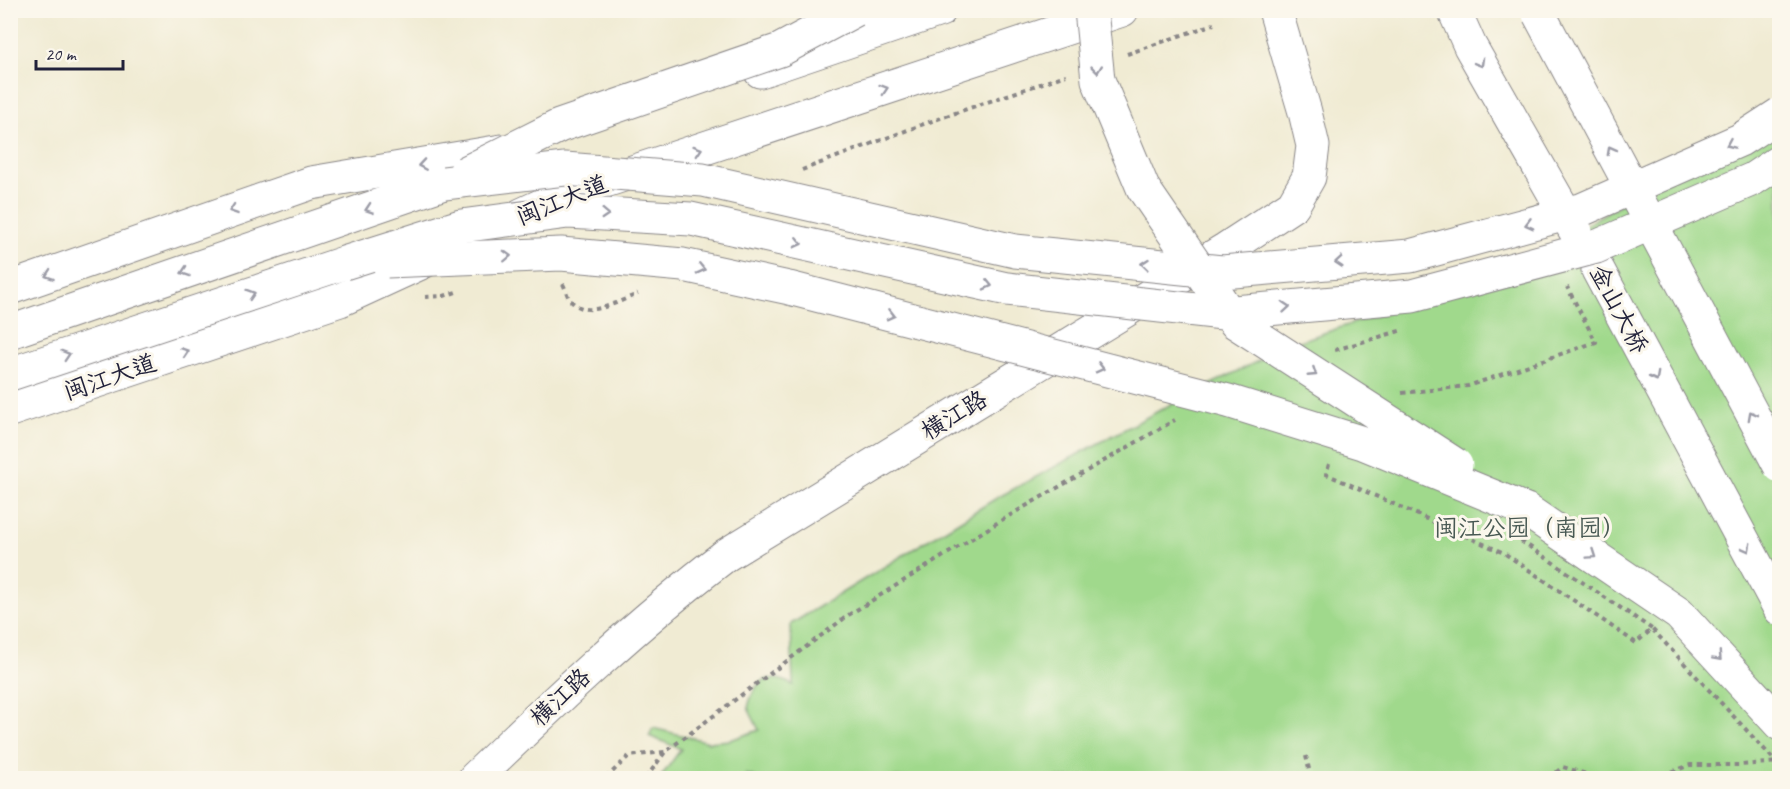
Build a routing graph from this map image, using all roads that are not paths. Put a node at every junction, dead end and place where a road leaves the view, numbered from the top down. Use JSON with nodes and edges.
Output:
{"nodes":[{"id":1,"x":855,"y":10,"type":"edge"},
{"id":2,"x":940,"y":10,"type":"edge"},
{"id":3,"x":1091,"y":10,"type":"edge"},
{"id":4,"x":1122,"y":10,"type":"edge"},
{"id":5,"x":1275,"y":10,"type":"edge"},
{"id":6,"x":1454,"y":10,"type":"edge"},
{"id":7,"x":1538,"y":12,"type":"edge"},
{"id":8,"x":1779,"y":114,"type":"edge"},
{"id":9,"x":1779,"y":161,"type":"edge"},
{"id":10,"x":444,"y":183,"type":"junction"},
{"id":11,"x":344,"y":263,"type":"junction"},
{"id":12,"x":10,"y":288,"type":"edge"},
{"id":13,"x":10,"y":332,"type":"edge"},
{"id":14,"x":10,"y":374,"type":"edge"},
{"id":15,"x":10,"y":410,"type":"edge"},
{"id":16,"x":1779,"y":466,"type":"edge"},
{"id":17,"x":1519,"y":522,"type":"junction"},
{"id":18,"x":1779,"y":609,"type":"edge"},
{"id":19,"x":1779,"y":724,"type":"edge"},
{"id":20,"x":475,"y":778,"type":"edge"}],
"edges":[{"from":1,"to":10,"type":"main road","bridge":true},
{"from":2,"to":12,"type":"main road","one_way":true},
{"from":3,"to":17,"type":"main road","one_way":true,"bridge":true},
{"from":15,"to":4,"type":"main road","name":"闽江大道","one_way":true},
{"from":5,"to":20,"type":"main road","name":"横江路"},
{"from":6,"to":18,"type":"main road","name":"金山大桥","one_way":true,"bridge":true},
{"from":16,"to":7,"type":"main road","one_way":true,"bridge":true},
{"from":8,"to":10,"type":"main road","one_way":true,"bridge":true},
{"from":11,"to":9,"type":"main road","one_way":true,"bridge":true},
{"from":10,"to":13,"type":"main road","one_way":true},
{"from":14,"to":11,"type":"main road","one_way":true},
{"from":11,"to":17,"type":"main road","one_way":true,"bridge":true},
{"from":17,"to":19,"type":"main road","one_way":true}]}
